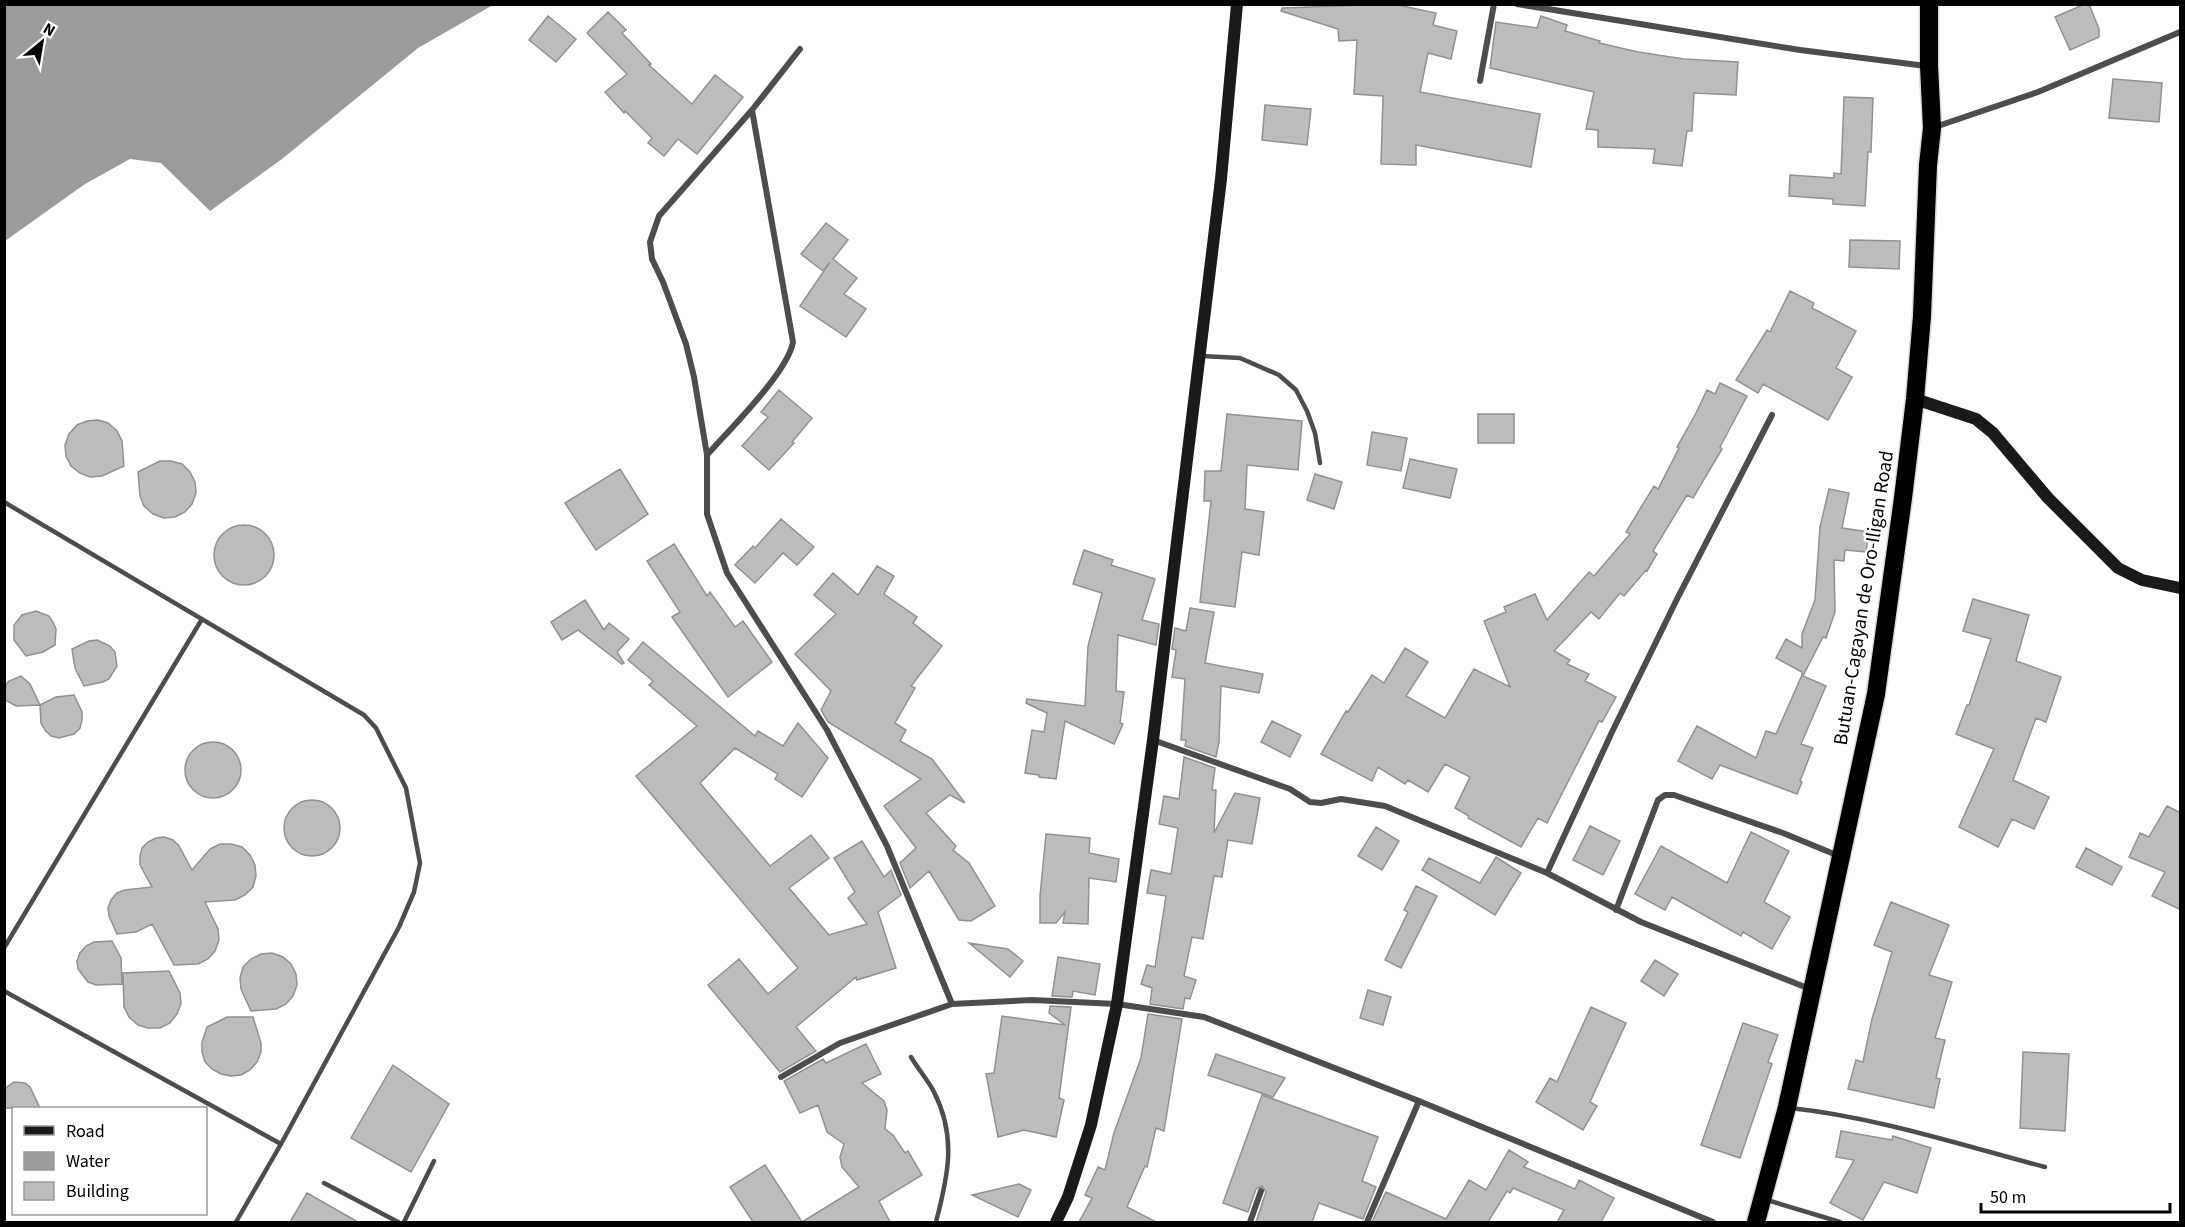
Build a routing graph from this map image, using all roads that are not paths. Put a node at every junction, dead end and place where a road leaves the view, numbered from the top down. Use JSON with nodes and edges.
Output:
{"nodes":[{"id":1,"x":1237,"y":4,"type":"edge"},
{"id":2,"x":1494,"y":4,"type":"edge"},
{"id":3,"x":1517,"y":4,"type":"edge"},
{"id":4,"x":1929,"y":4,"type":"edge"},
{"id":5,"x":2181,"y":32,"type":"edge"},
{"id":6,"x":800,"y":49,"type":"dead end"},
{"id":7,"x":1929,"y":66,"type":"junction"},
{"id":8,"x":1480,"y":81,"type":"dead end"},
{"id":9,"x":752,"y":110,"type":"junction"},
{"id":10,"x":1932,"y":128,"type":"junction"},
{"id":11,"x":1199,"y":356,"type":"junction"},
{"id":12,"x":1915,"y":399,"type":"junction"},
{"id":13,"x":1772,"y":415,"type":"dead end"},
{"id":14,"x":707,"y":455,"type":"junction"},
{"id":15,"x":1320,"y":463,"type":"dead end"},
{"id":16,"x":4,"y":502,"type":"edge"},
{"id":17,"x":2181,"y":588,"type":"edge"},
{"id":18,"x":202,"y":619,"type":"junction"},
{"id":19,"x":1153,"y":740,"type":"junction"},
{"id":20,"x":1840,"y":856,"type":"junction"},
{"id":21,"x":1547,"y":873,"type":"junction"},
{"id":22,"x":1616,"y":910,"type":"junction"},
{"id":23,"x":4,"y":948,"type":"edge"},
{"id":24,"x":1814,"y":990,"type":"junction"},
{"id":25,"x":4,"y":991,"type":"edge"},
{"id":26,"x":952,"y":1004,"type":"junction"},
{"id":27,"x":1117,"y":1004,"type":"junction"},
{"id":28,"x":911,"y":1058,"type":"dead end"},
{"id":29,"x":782,"y":1077,"type":"dead end"},
{"id":30,"x":1419,"y":1101,"type":"junction"},
{"id":31,"x":1787,"y":1107,"type":"junction"},
{"id":32,"x":281,"y":1143,"type":"junction"},
{"id":33,"x":434,"y":1161,"type":"dead end"},
{"id":34,"x":2045,"y":1167,"type":"dead end"},
{"id":35,"x":324,"y":1183,"type":"dead end"},
{"id":36,"x":1261,"y":1191,"type":"dead end"},
{"id":37,"x":1762,"y":1199,"type":"junction"},
{"id":38,"x":236,"y":1222,"type":"edge"},
{"id":39,"x":398,"y":1222,"type":"edge"},
{"id":40,"x":404,"y":1222,"type":"edge"},
{"id":41,"x":936,"y":1222,"type":"edge"},
{"id":42,"x":1056,"y":1222,"type":"edge"},
{"id":43,"x":1250,"y":1222,"type":"edge"},
{"id":44,"x":1367,"y":1222,"type":"edge"},
{"id":45,"x":1713,"y":1222,"type":"edge"},
{"id":46,"x":1756,"y":1222,"type":"edge"},
{"id":47,"x":1840,"y":1222,"type":"edge"}],
"edges":[{"from":1,"to":11,"type":"street"},
{"from":2,"to":8,"type":"street"},
{"from":3,"to":7,"type":"street"},
{"from":4,"to":7,"type":"highway","name":"Butuan-Cagayan de Oro-Iligan Road"},
{"from":5,"to":10,"type":"street"},
{"from":6,"to":9,"type":"street"},
{"from":7,"to":10,"type":"highway","name":"Butuan-Cagayan de Oro-Iligan Road"},
{"from":9,"to":14,"type":"street"},
{"from":9,"to":14,"type":"street"},
{"from":10,"to":12,"type":"highway","name":"Butuan-Cagayan de Oro-Iligan Road"},
{"from":11,"to":15,"type":"lane"},
{"from":11,"to":19,"type":"street"},
{"from":12,"to":17,"type":"street"},
{"from":12,"to":20,"type":"highway","name":"Butuan-Cagayan de Oro-Iligan Road"},
{"from":13,"to":21,"type":"street"},
{"from":14,"to":26,"type":"street"},
{"from":16,"to":18,"type":"lane"},
{"from":18,"to":23,"type":"lane"},
{"from":18,"to":32,"type":"lane"},
{"from":19,"to":21,"type":"street"},
{"from":19,"to":27,"type":"street"},
{"from":20,"to":22,"type":"street"},
{"from":20,"to":24,"type":"highway","name":"Butuan-Cagayan de Oro-Iligan Road"},
{"from":21,"to":22,"type":"street"},
{"from":22,"to":24,"type":"street"},
{"from":24,"to":31,"type":"highway","name":"Butuan-Cagayan de Oro-Iligan Road"},
{"from":25,"to":32,"type":"lane"},
{"from":26,"to":27,"type":"street"},
{"from":26,"to":29,"type":"street"},
{"from":27,"to":30,"type":"street"},
{"from":27,"to":42,"type":"street"},
{"from":28,"to":41,"type":"lane"},
{"from":30,"to":44,"type":"street"},
{"from":30,"to":45,"type":"street"},
{"from":31,"to":34,"type":"lane"},
{"from":31,"to":37,"type":"highway","name":"Butuan-Cagayan de Oro-Iligan Road"},
{"from":32,"to":38,"type":"lane"},
{"from":33,"to":40,"type":"lane"},
{"from":35,"to":39,"type":"lane"},
{"from":36,"to":43,"type":"street"},
{"from":37,"to":46,"type":"highway","name":"Butuan-Cagayan de Oro-Iligan Road"},
{"from":37,"to":47,"type":"lane"}]}
